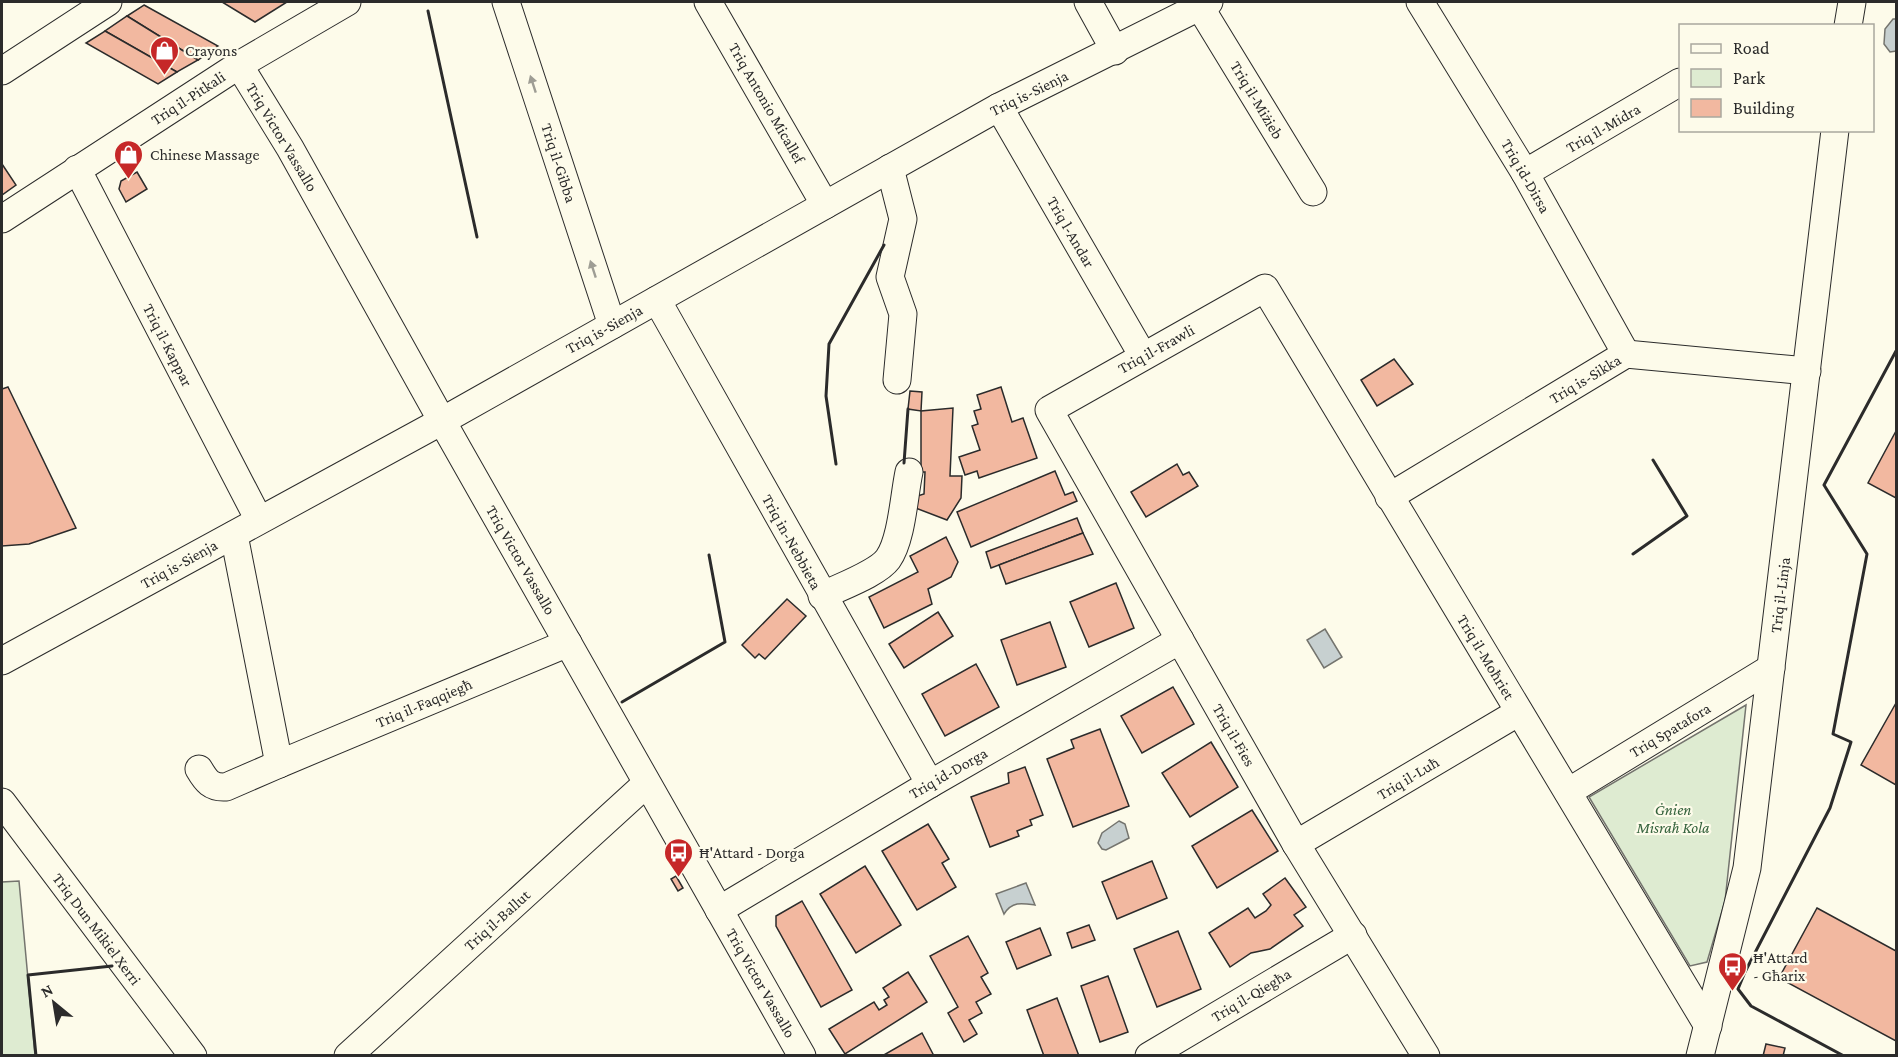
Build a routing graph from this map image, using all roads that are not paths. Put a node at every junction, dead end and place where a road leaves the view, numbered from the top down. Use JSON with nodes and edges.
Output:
{"nodes":[{"id":1,"x":108,"y":2,"type":"edge"},
{"id":2,"x":347,"y":2,"type":"edge"},
{"id":3,"x":506,"y":2,"type":"edge"},
{"id":4,"x":708,"y":2,"type":"edge"},
{"id":5,"x":1088,"y":2,"type":"edge"},
{"id":6,"x":1420,"y":2,"type":"edge"},
{"id":7,"x":1852,"y":2,"type":"edge"},
{"id":8,"x":1205,"y":4,"type":"edge"},
{"id":9,"x":1848,"y":24,"type":"edge"},
{"id":10,"x":1115,"y":51,"type":"junction"},
{"id":11,"x":239,"y":65,"type":"junction"},
{"id":12,"x":4,"y":66,"type":"edge"},
{"id":13,"x":1679,"y":83,"type":"edge"},
{"id":14,"x":999,"y":107,"type":"junction"},
{"id":15,"x":1834,"y":132,"type":"edge"},
{"id":16,"x":890,"y":168,"type":"junction"},
{"id":17,"x":76,"y":169,"type":"junction"},
{"id":18,"x":1525,"y":173,"type":"junction"},
{"id":19,"x":1313,"y":192,"type":"dead end"},
{"id":20,"x":825,"y":205,"type":"junction"},
{"id":21,"x":2,"y":219,"type":"edge"},
{"id":22,"x":1265,"y":288,"type":"joint"},
{"id":23,"x":657,"y":300,"type":"junction"},
{"id":24,"x":612,"y":325,"type":"junction"},
{"id":25,"x":1626,"y":354,"type":"junction"},
{"id":26,"x":1143,"y":356,"type":"junction"},
{"id":27,"x":1807,"y":371,"type":"junction"},
{"id":28,"x":897,"y":380,"type":"dead end"},
{"id":29,"x":1049,"y":410,"type":"joint"},
{"id":30,"x":441,"y":422,"type":"junction"},
{"id":31,"x":909,"y":472,"type":"dead end"},
{"id":32,"x":1389,"y":498,"type":"junction"},
{"id":33,"x":259,"y":520,"type":"junction"},
{"id":34,"x":234,"y":535,"type":"junction"},
{"id":35,"x":822,"y":596,"type":"junction"},
{"id":36,"x":1180,"y":640,"type":"junction"},
{"id":37,"x":568,"y":643,"type":"junction"},
{"id":38,"x":2,"y":661,"type":"edge"},
{"id":39,"x":1771,"y":668,"type":"junction"},
{"id":40,"x":1519,"y":712,"type":"junction"},
{"id":41,"x":279,"y":764,"type":"junction"},
{"id":42,"x":199,"y":768,"type":"dead end"},
{"id":43,"x":646,"y":784,"type":"junction"},
{"id":44,"x":930,"y":784,"type":"junction"},
{"id":45,"x":1568,"y":792,"type":"junction"},
{"id":46,"x":2,"y":802,"type":"edge"},
{"id":47,"x":1296,"y":844,"type":"junction"},
{"id":48,"x":719,"y":910,"type":"junction"},
{"id":49,"x":1353,"y":935,"type":"junction"},
{"id":50,"x":1708,"y":1026,"type":"junction"},
{"id":51,"x":797,"y":1053,"type":"edge"},
{"id":52,"x":193,"y":1056,"type":"edge"},
{"id":53,"x":348,"y":1056,"type":"edge"},
{"id":54,"x":1149,"y":1056,"type":"edge"},
{"id":55,"x":1426,"y":1056,"type":"edge"},
{"id":56,"x":1700,"y":1056,"type":"edge"}],
"edges":[{"from":1,"to":12,"type":"street"},
{"from":2,"to":11,"type":"street","name":"Triq il-Pitkali"},
{"from":24,"to":3,"type":"street","name":"Triq il-Gibba","one_way":true},
{"from":4,"to":20,"type":"street","name":"Triq Antonio Micallef"},
{"from":5,"to":10,"type":"street"},
{"from":6,"to":18,"type":"street","name":"Triq id-Dirsa"},
{"from":7,"to":9,"type":"street"},
{"from":8,"to":10,"type":"street","name":"Triq is-Sienja"},
{"from":8,"to":19,"type":"street","name":"Triq il-Miżieb"},
{"from":10,"to":14,"type":"street","name":"Triq is-Sienja"},
{"from":11,"to":17,"type":"street","name":"Triq il-Pitkali"},
{"from":11,"to":30,"type":"street","name":"Triq Victor Vassallo"},
{"from":13,"to":18,"type":"street","name":"Triq il-Midra"},
{"from":14,"to":16,"type":"street","name":"Triq is-Sienja"},
{"from":14,"to":26,"type":"street","name":"Triq l-Andar"},
{"from":15,"to":27,"type":"street","name":"Triq il-Linja"},
{"from":16,"to":20,"type":"street","name":"Triq is-Sienja"},
{"from":16,"to":28,"type":"street"},
{"from":17,"to":21,"type":"street","name":"Triq il-Pitkali"},
{"from":17,"to":33,"type":"street","name":"Triq il-Kappar"},
{"from":18,"to":25,"type":"street","name":"Triq id-Dirsa"},
{"from":20,"to":23,"type":"street","name":"Triq is-Sienja"},
{"from":22,"to":26,"type":"street","name":"Triq il-Frawli"},
{"from":22,"to":32,"type":"street","name":"Triq il-Moħriet"},
{"from":23,"to":24,"type":"street","name":"Triq is-Sienja"},
{"from":23,"to":35,"type":"street","name":"Triq in-Nebbieta"},
{"from":24,"to":30,"type":"street","name":"Triq is-Sienja"},
{"from":25,"to":27,"type":"street","name":"Triq is-Sikka"},
{"from":25,"to":32,"type":"street","name":"Triq is-Sikka"},
{"from":26,"to":29,"type":"street","name":"Triq il-Frawli"},
{"from":27,"to":39,"type":"street","name":"Triq il-Linja"},
{"from":29,"to":36,"type":"street","name":"Triq il-Fies"},
{"from":30,"to":33,"type":"street","name":"Triq is-Sienja"},
{"from":30,"to":37,"type":"street","name":"Triq Victor Vassallo"},
{"from":31,"to":35,"type":"street"},
{"from":32,"to":40,"type":"street","name":"Triq il-Moħriet"},
{"from":33,"to":34,"type":"street","name":"Triq is-Sienja"},
{"from":34,"to":38,"type":"street","name":"Triq is-Sienja"},
{"from":34,"to":41,"type":"street"},
{"from":35,"to":44,"type":"street","name":"Triq in-Nebbieta"},
{"from":36,"to":44,"type":"street","name":"Triq id-Dorga"},
{"from":36,"to":47,"type":"street","name":"Triq il-Fies"},
{"from":37,"to":41,"type":"street","name":"Triq il-Faqqiegħ"},
{"from":37,"to":43,"type":"street","name":"Triq Victor Vassallo"},
{"from":39,"to":45,"type":"street","name":"Triq Spatafora"},
{"from":39,"to":50,"type":"street","name":"Triq il-Linja"},
{"from":40,"to":45,"type":"street","name":"Triq il-Moħriet"},
{"from":40,"to":47,"type":"street","name":"Triq il-Luħ"},
{"from":41,"to":42,"type":"street","name":"Triq il-Faqqiegħ"},
{"from":43,"to":48,"type":"street","name":"Triq Victor Vassallo"},
{"from":43,"to":53,"type":"street","name":"Triq il-Ballut"},
{"from":44,"to":48,"type":"street","name":"Triq id-Dorga"},
{"from":45,"to":50,"type":"street","name":"Triq il-Moħriet"},
{"from":46,"to":52,"type":"street","name":"Triq Dun Mikiel Xerri"},
{"from":47,"to":49,"type":"street","name":"Triq il-Fies"},
{"from":48,"to":51,"type":"street","name":"Triq Victor Vassallo"},
{"from":49,"to":54,"type":"street","name":"Triq il-Qiegħa"},
{"from":49,"to":55,"type":"street","name":"Triq il-Fies"},
{"from":50,"to":56,"type":"street","name":"Triq il-Linja"}]}
